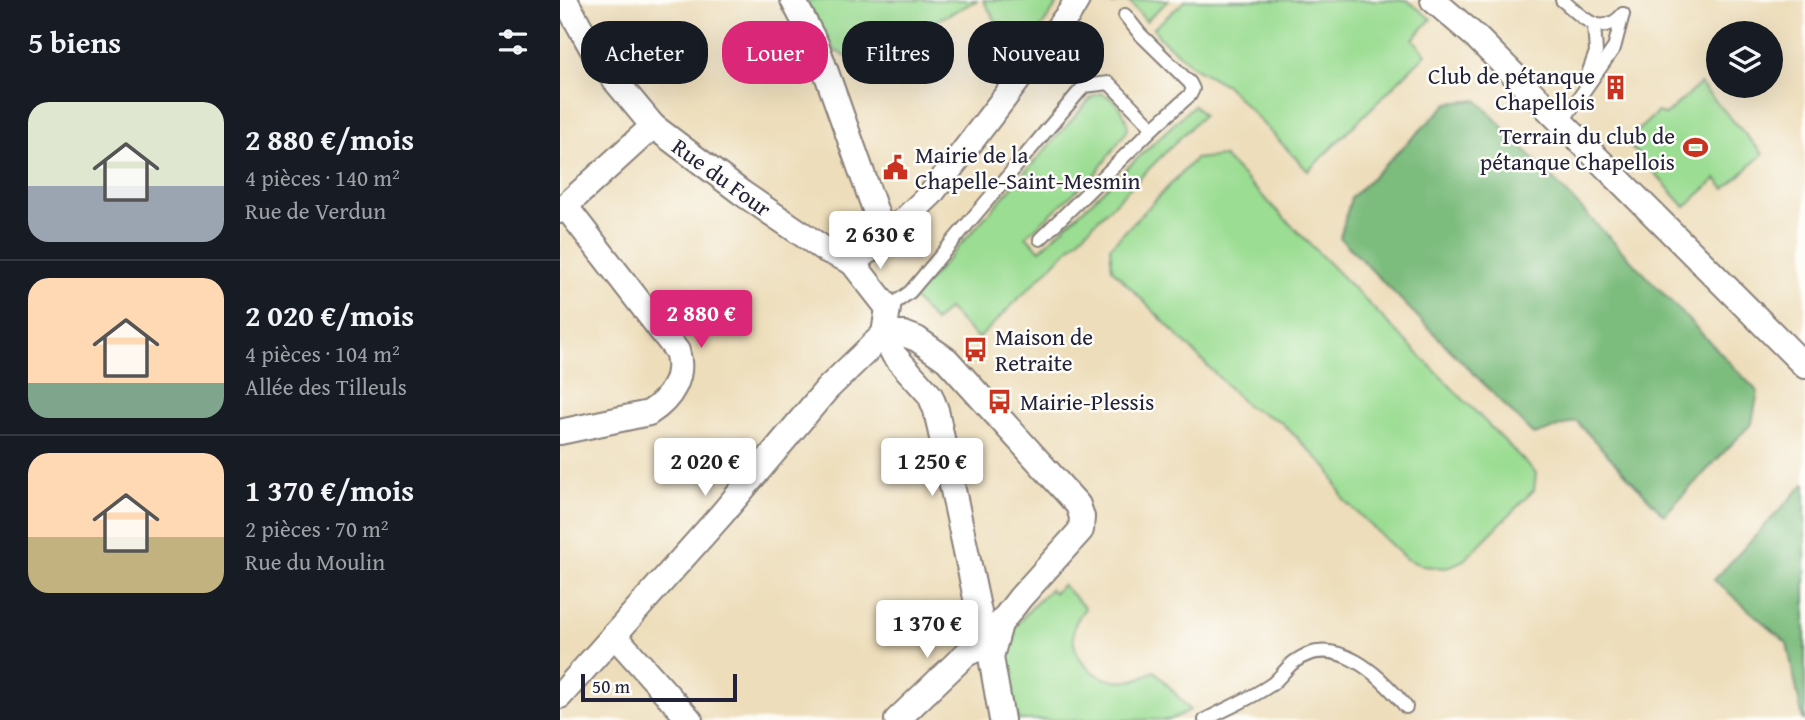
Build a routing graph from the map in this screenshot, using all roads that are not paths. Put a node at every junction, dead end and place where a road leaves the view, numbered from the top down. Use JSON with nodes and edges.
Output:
{"nodes":[{"id":1,"x":793,"y":0,"type":"edge"},
{"id":2,"x":1077,"y":0,"type":"edge"},
{"id":3,"x":1433,"y":0,"type":"edge"},
{"id":4,"x":1562,"y":0,"type":"edge"},
{"id":5,"x":567,"y":12,"type":"edge"},
{"id":6,"x":1125,"y":15,"type":"dead end"},
{"id":7,"x":1594,"y":25,"type":"junction"},
{"id":8,"x":1580,"y":96,"type":"junction"},
{"id":9,"x":1562,"y":122,"type":"junction"},
{"id":10,"x":653,"y":126,"type":"junction"},
{"id":11,"x":1153,"y":128,"type":"junction"},
{"id":12,"x":563,"y":209,"type":"edge"},
{"id":13,"x":1040,"y":239,"type":"dead end"},
{"id":14,"x":881,"y":242,"type":"junction"},
{"id":15,"x":852,"y":262,"type":"junction"},
{"id":16,"x":888,"y":308,"type":"junction"},
{"id":17,"x":884,"y":334,"type":"junction"},
{"id":18,"x":1805,"y":366,"type":"edge"},
{"id":19,"x":560,"y":432,"type":"edge"},
{"id":20,"x":977,"y":597,"type":"junction"},
{"id":21,"x":1020,"y":598,"type":"junction"},
{"id":22,"x":614,"y":635,"type":"junction"},
{"id":23,"x":988,"y":651,"type":"junction"},
{"id":24,"x":560,"y":696,"type":"edge"},
{"id":25,"x":1406,"y":707,"type":"dead end"},
{"id":26,"x":690,"y":720,"type":"edge"},
{"id":27,"x":897,"y":720,"type":"edge"},
{"id":28,"x":1002,"y":720,"type":"edge"},
{"id":29,"x":1205,"y":720,"type":"edge"}],
"edges":[{"from":1,"to":14,"type":"street"},
{"from":2,"to":14,"type":"street"},
{"from":3,"to":9,"type":"street"},
{"from":4,"to":7,"type":"lane"},
{"from":5,"to":10,"type":"street","name":"Rue du Four"},
{"from":6,"to":11,"type":"lane"},
{"from":7,"to":8,"type":"lane"},
{"from":7,"to":8,"type":"lane"},
{"from":8,"to":9,"type":"lane"},
{"from":9,"to":18,"type":"street"},
{"from":10,"to":12,"type":"street"},
{"from":10,"to":15,"type":"street","name":"Rue du Four"},
{"from":11,"to":13,"type":"lane"},
{"from":11,"to":16,"type":"lane"},
{"from":12,"to":19,"type":"street"},
{"from":14,"to":15,"type":"street"},
{"from":15,"to":16,"type":"street","name":"Rue du Four"},
{"from":16,"to":17,"type":"street"},
{"from":17,"to":20,"type":"street"},
{"from":17,"to":21,"type":"street"},
{"from":17,"to":22,"type":"street"},
{"from":20,"to":21,"type":"street"},
{"from":20,"to":23,"type":"street"},
{"from":21,"to":23,"type":"street"},
{"from":22,"to":24,"type":"street"},
{"from":22,"to":26,"type":"street"},
{"from":23,"to":27,"type":"street"},
{"from":23,"to":28,"type":"street"},
{"from":25,"to":29,"type":"lane"}]}
